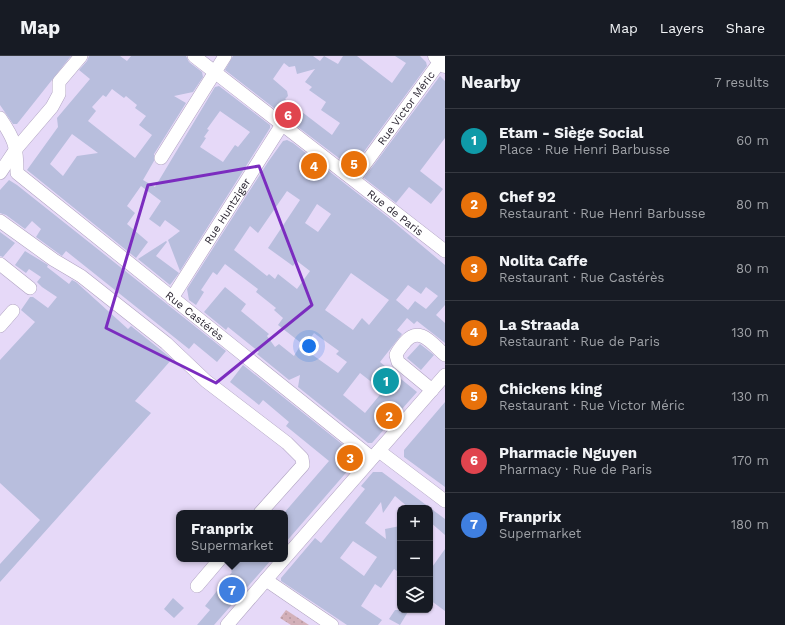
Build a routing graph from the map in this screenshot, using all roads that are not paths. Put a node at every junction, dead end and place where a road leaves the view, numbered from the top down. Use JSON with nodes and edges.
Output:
{"nodes":[{"id":1,"x":81,"y":56,"type":"edge"},
{"id":2,"x":194,"y":56,"type":"edge"},
{"id":3,"x":225,"y":56,"type":"edge"},
{"id":4,"x":441,"y":60,"type":"edge"},
{"id":5,"x":215,"y":72,"type":"junction"},
{"id":6,"x":0,"y":118,"type":"edge"},
{"id":7,"x":283,"y":123,"type":"junction"},
{"id":8,"x":16,"y":149,"type":"junction"},
{"id":9,"x":161,"y":158,"type":"dead end"},
{"id":10,"x":0,"y":173,"type":"edge"},
{"id":11,"x":17,"y":173,"type":"junction"},
{"id":12,"x":0,"y":179,"type":"edge"},
{"id":13,"x":354,"y":179,"type":"junction"},
{"id":14,"x":0,"y":221,"type":"edge"},
{"id":15,"x":445,"y":251,"type":"edge"},
{"id":16,"x":0,"y":264,"type":"edge"},
{"id":17,"x":30,"y":288,"type":"dead end"},
{"id":18,"x":172,"y":298,"type":"junction"},
{"id":19,"x":13,"y":311,"type":"dead end"},
{"id":20,"x":0,"y":326,"type":"edge"},
{"id":21,"x":445,"y":355,"type":"edge"},
{"id":22,"x":445,"y":375,"type":"edge"},
{"id":23,"x":432,"y":390,"type":"junction"},
{"id":24,"x":376,"y":455,"type":"junction"},
{"id":25,"x":445,"y":501,"type":"edge"},
{"id":26,"x":263,"y":510,"type":"edge"},
{"id":27,"x":288,"y":556,"type":"edge"},
{"id":28,"x":217,"y":562,"type":"edge"},
{"id":29,"x":282,"y":562,"type":"edge"},
{"id":30,"x":266,"y":580,"type":"junction"},
{"id":31,"x":196,"y":586,"type":"dead end"},
{"id":32,"x":227,"y":625,"type":"edge"},
{"id":33,"x":332,"y":625,"type":"edge"}],
"edges":[{"from":1,"to":8,"type":"street"},
{"from":2,"to":5,"type":"street","name":"Rue de Paris"},
{"from":3,"to":5,"type":"street"},
{"from":4,"to":13,"type":"street","name":"Rue Victor Méric"},
{"from":5,"to":7,"type":"street","name":"Rue de Paris"},
{"from":5,"to":9,"type":"street"},
{"from":6,"to":8,"type":"street"},
{"from":7,"to":13,"type":"street","name":"Rue de Paris"},
{"from":7,"to":18,"type":"street","name":"Rue Huntziger"},
{"from":8,"to":10,"type":"street"},
{"from":8,"to":11,"type":"street"},
{"from":11,"to":12,"type":"street"},
{"from":11,"to":18,"type":"street","name":"Rue Castérès"},
{"from":13,"to":15,"type":"street","name":"Rue de Paris"},
{"from":14,"to":26,"type":"street"},
{"from":16,"to":17,"type":"street"},
{"from":18,"to":24,"type":"street","name":"Rue Castérès"},
{"from":19,"to":20,"type":"street"},
{"from":21,"to":23,"type":"street"},
{"from":22,"to":23,"type":"street"},
{"from":23,"to":24,"type":"street"},
{"from":24,"to":25,"type":"street","name":"Rue Castérès"},
{"from":24,"to":27,"type":"street"},
{"from":28,"to":31,"type":"street"},
{"from":29,"to":30,"type":"street"},
{"from":30,"to":32,"type":"street"},
{"from":30,"to":33,"type":"street"}]}
